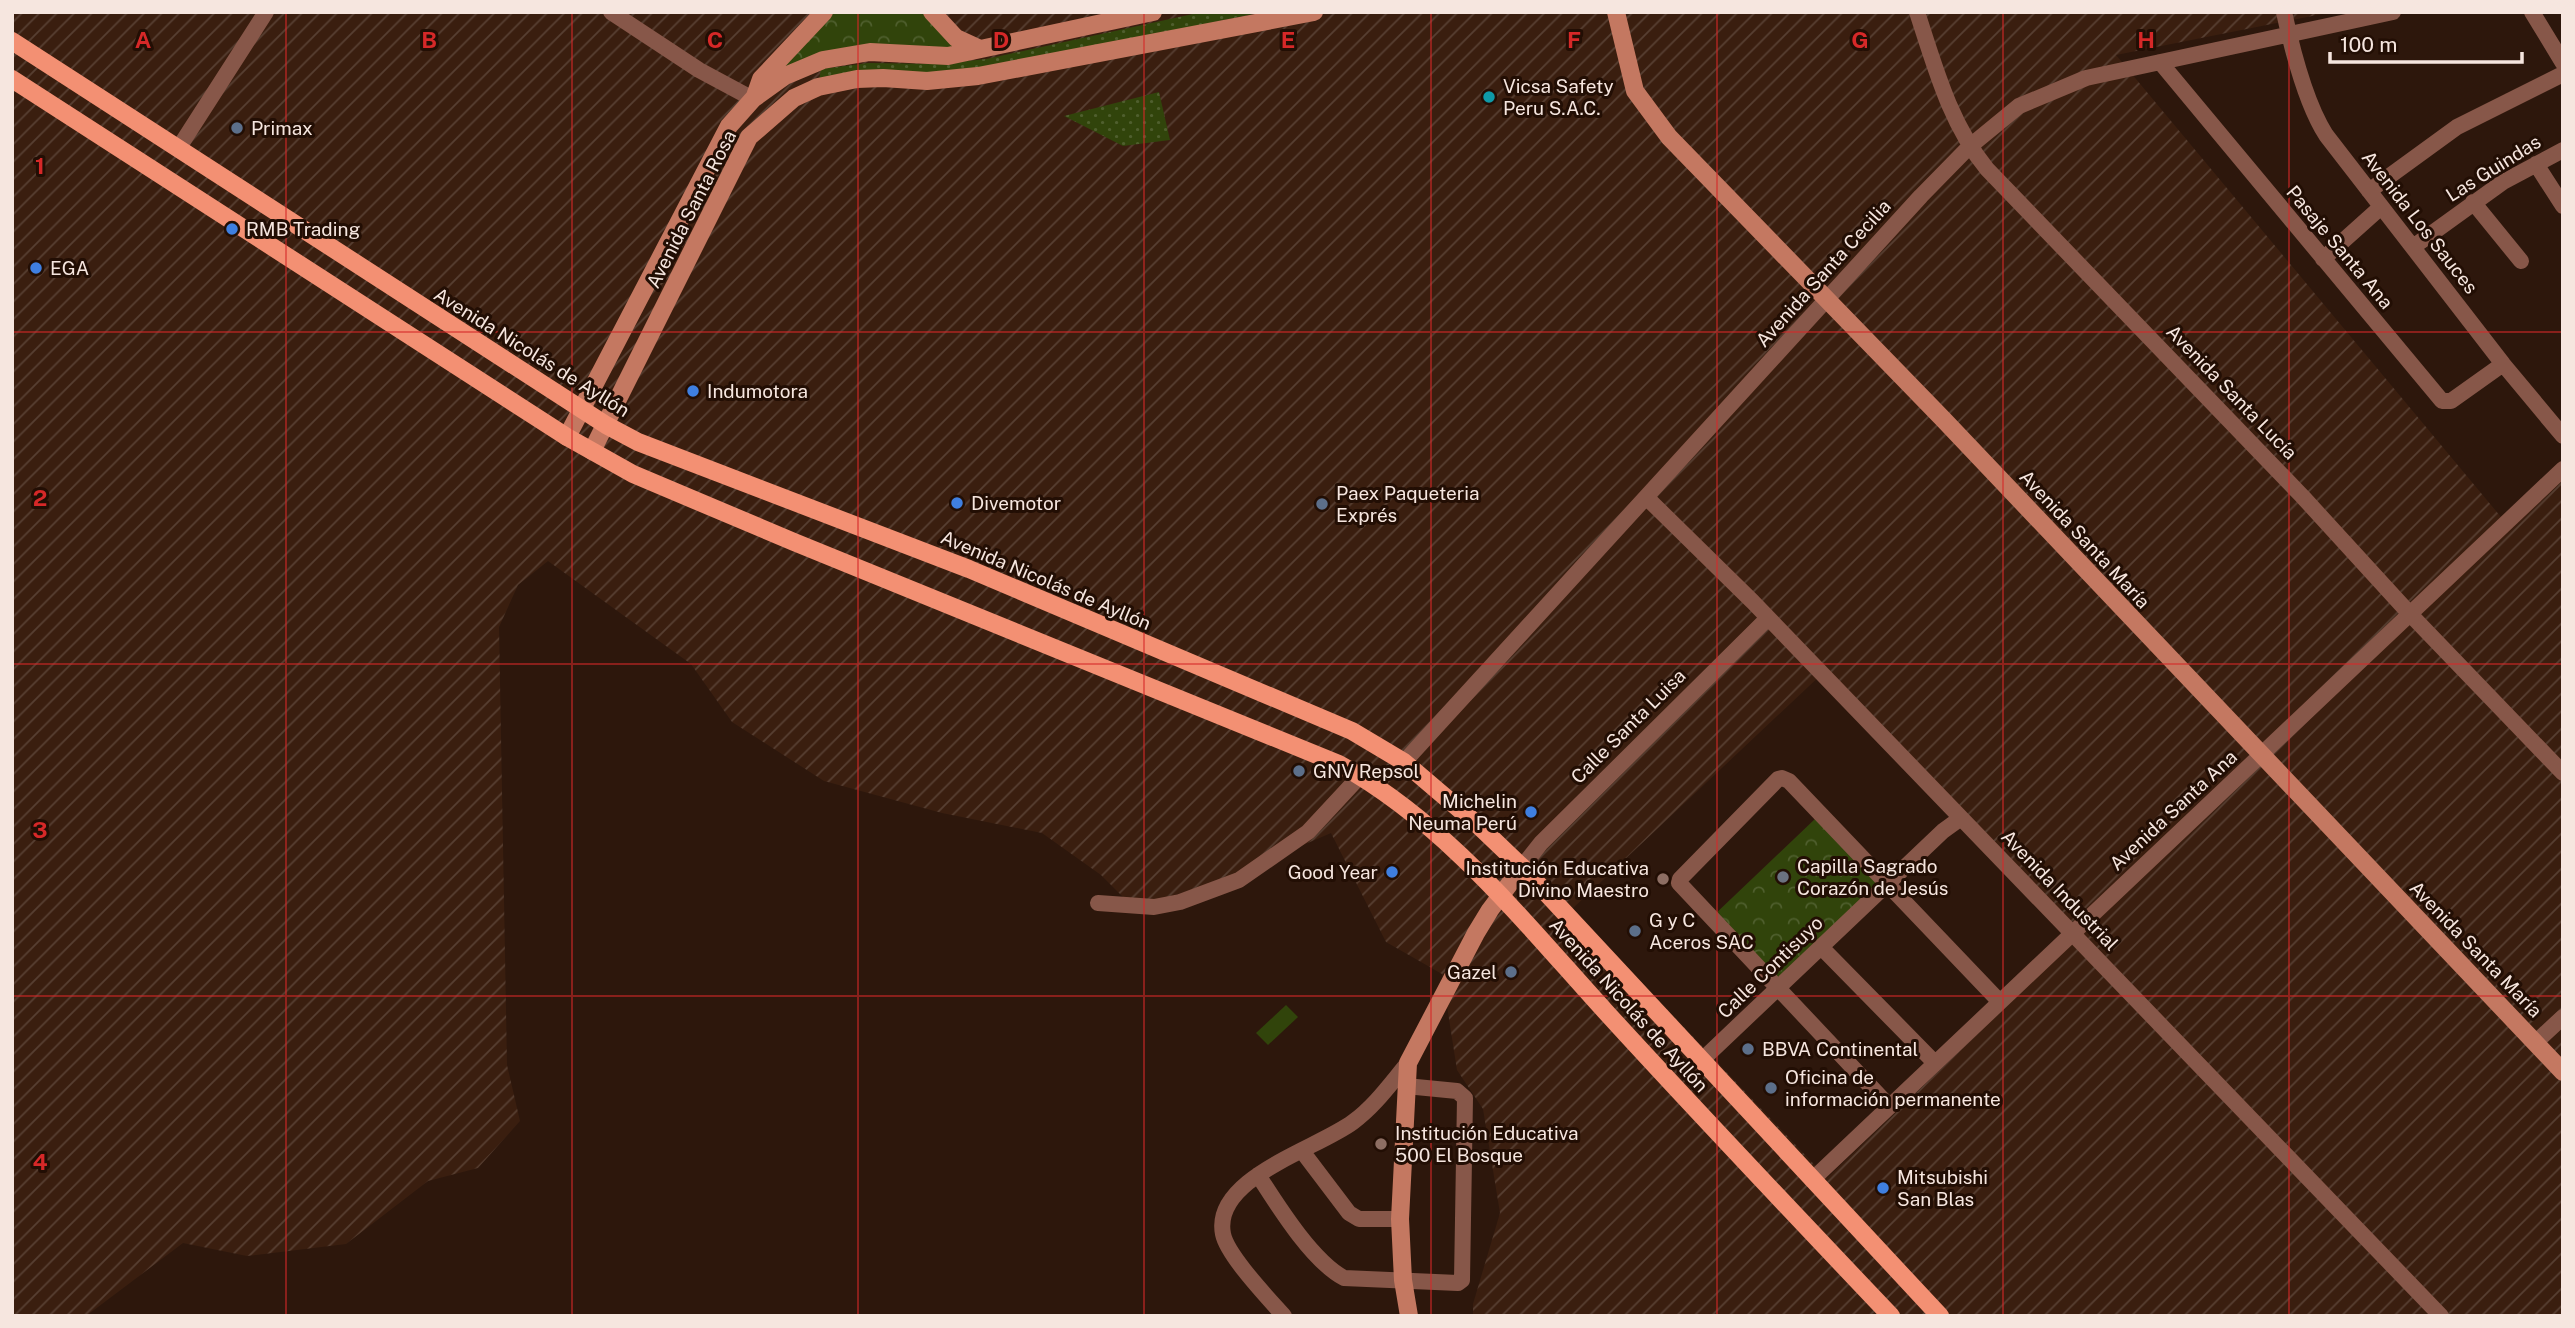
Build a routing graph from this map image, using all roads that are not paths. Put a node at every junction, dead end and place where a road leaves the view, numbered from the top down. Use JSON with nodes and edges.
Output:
{"nodes":[{"id":1,"x":267,"y":12,"type":"edge"},
{"id":2,"x":611,"y":12,"type":"edge"},
{"id":3,"x":824,"y":12,"type":"edge"},
{"id":4,"x":932,"y":12,"type":"edge"},
{"id":5,"x":1153,"y":12,"type":"edge"},
{"id":6,"x":1314,"y":12,"type":"edge"},
{"id":7,"x":1616,"y":12,"type":"edge"},
{"id":8,"x":1917,"y":12,"type":"edge"},
{"id":9,"x":2284,"y":12,"type":"edge"},
{"id":10,"x":2393,"y":12,"type":"edge"},
{"id":11,"x":2532,"y":12,"type":"edge"},
{"id":12,"x":2289,"y":35,"type":"junction"},
{"id":13,"x":12,"y":41,"type":"edge"},
{"id":14,"x":980,"y":49,"type":"junction"},
{"id":15,"x":2161,"y":62,"type":"junction"},
{"id":16,"x":2563,"y":63,"type":"edge"},
{"id":17,"x":2563,"y":74,"type":"edge"},
{"id":18,"x":12,"y":79,"type":"edge"},
{"id":19,"x":753,"y":99,"type":"junction"},
{"id":20,"x":769,"y":118,"type":"junction"},
{"id":21,"x":1969,"y":147,"type":"junction"},
{"id":22,"x":178,"y":149,"type":"junction"},
{"id":23,"x":2563,"y":150,"type":"edge"},
{"id":24,"x":2536,"y":164,"type":"junction"},
{"id":25,"x":2369,"y":191,"type":"junction"},
{"id":26,"x":2473,"y":202,"type":"junction"},
{"id":27,"x":2563,"y":206,"type":"edge"},
{"id":28,"x":2381,"y":207,"type":"junction"},
{"id":29,"x":2413,"y":247,"type":"junction"},
{"id":30,"x":2323,"y":259,"type":"junction"},
{"id":31,"x":2521,"y":261,"type":"dead end"},
{"id":32,"x":1827,"y":300,"type":"junction"},
{"id":33,"x":2503,"y":364,"type":"junction"},
{"id":34,"x":580,"y":410,"type":"junction"},
{"id":35,"x":606,"y":425,"type":"junction"},
{"id":36,"x":2563,"y":436,"type":"edge"},
{"id":37,"x":567,"y":437,"type":"junction"},
{"id":38,"x":592,"y":451,"type":"junction"},
{"id":39,"x":2563,"y":469,"type":"edge"},
{"id":40,"x":1646,"y":497,"type":"junction"},
{"id":41,"x":2409,"y":613,"type":"junction"},
{"id":42,"x":1768,"y":618,"type":"junction"},
{"id":43,"x":2262,"y":756,"type":"junction"},
{"id":44,"x":1404,"y":762,"type":"junction"},
{"id":45,"x":2563,"y":773,"type":"edge"},
{"id":46,"x":1360,"y":776,"type":"junction"},
{"id":47,"x":1961,"y":818,"type":"junction"},
{"id":48,"x":1522,"y":867,"type":"junction"},
{"id":49,"x":1886,"y":886,"type":"junction"},
{"id":50,"x":1500,"y":895,"type":"junction"},
{"id":51,"x":1098,"y":903,"type":"dead end"},
{"id":52,"x":2073,"y":933,"type":"junction"},
{"id":53,"x":1821,"y":947,"type":"junction"},
{"id":54,"x":1778,"y":988,"type":"junction"},
{"id":55,"x":2000,"y":1002,"type":"junction"},
{"id":56,"x":2563,"y":1017,"type":"edge"},
{"id":57,"x":2536,"y":1042,"type":"junction"},
{"id":58,"x":1701,"y":1061,"type":"junction"},
{"id":59,"x":1408,"y":1063,"type":"junction"},
{"id":60,"x":1935,"y":1063,"type":"junction"},
{"id":61,"x":2563,"y":1072,"type":"edge"},
{"id":62,"x":1406,"y":1086,"type":"junction"},
{"id":63,"x":1889,"y":1106,"type":"junction"},
{"id":64,"x":1302,"y":1151,"type":"junction"},
{"id":65,"x":1258,"y":1175,"type":"junction"},
{"id":66,"x":1812,"y":1180,"type":"junction"},
{"id":67,"x":1400,"y":1219,"type":"junction"},
{"id":68,"x":1403,"y":1280,"type":"junction"},
{"id":69,"x":1284,"y":1316,"type":"edge"},
{"id":70,"x":1409,"y":1316,"type":"edge"},
{"id":71,"x":1891,"y":1316,"type":"edge"},
{"id":72,"x":1940,"y":1316,"type":"edge"},
{"id":73,"x":2441,"y":1316,"type":"edge"}],
"edges":[{"from":1,"to":22,"type":"street"},
{"from":2,"to":19,"type":"street"},
{"from":3,"to":19,"type":"street"},
{"from":4,"to":14,"type":"street"},
{"from":5,"to":14,"type":"street","name":"Avenida Santa Rosa"},
{"from":6,"to":20,"type":"street","name":"Avenida Santa Rosa"},
{"from":7,"to":32,"type":"street","name":"Avenida Santa María"},
{"from":8,"to":21,"type":"street","name":"Avenida Santa Lucía"},
{"from":9,"to":12,"type":"street","name":"Avenida Los Sauces"},
{"from":10,"to":12,"type":"street","name":"Avenida Santa Cecilia"},
{"from":11,"to":16,"type":"street"},
{"from":12,"to":15,"type":"street","name":"Avenida Santa Cecilia"},
{"from":12,"to":25,"type":"street","name":"Avenida Los Sauces"},
{"from":13,"to":22,"type":"main road","name":"Avenida Nicolás de Ayllón"},
{"from":14,"to":19,"type":"street","name":"Avenida Santa Rosa"},
{"from":15,"to":21,"type":"street","name":"Avenida Santa Cecilia"},
{"from":15,"to":30,"type":"street","name":"Pasaje Santa Ana"},
{"from":17,"to":25,"type":"street"},
{"from":18,"to":37,"type":"main road","name":"Avenida Nicolás de Ayllón"},
{"from":19,"to":20,"type":"street"},
{"from":19,"to":34,"type":"street","name":"Avenida Santa Rosa"},
{"from":20,"to":35,"type":"street","name":"Avenida Santa Rosa"},
{"from":21,"to":32,"type":"street","name":"Avenida Santa Cecilia"},
{"from":21,"to":41,"type":"street","name":"Avenida Santa Lucía"},
{"from":22,"to":34,"type":"main road","name":"Avenida Nicolás de Ayllón"},
{"from":23,"to":24,"type":"street","name":"Las Guindas"},
{"from":24,"to":26,"type":"street","name":"Las Guindas"},
{"from":24,"to":27,"type":"street"},
{"from":25,"to":28,"type":"street","name":"Avenida Los Sauces"},
{"from":26,"to":29,"type":"street","name":"Las Guindas"},
{"from":26,"to":31,"type":"street"},
{"from":28,"to":29,"type":"street","name":"Avenida Los Sauces"},
{"from":28,"to":30,"type":"street"},
{"from":29,"to":33,"type":"street","name":"Avenida Los Sauces"},
{"from":30,"to":33,"type":"street","name":"Pasaje Santa Ana"},
{"from":32,"to":40,"type":"street","name":"Avenida Santa Cecilia"},
{"from":32,"to":43,"type":"street","name":"Avenida Santa María"},
{"from":33,"to":36,"type":"street","name":"Avenida Los Sauces"},
{"from":34,"to":35,"type":"main road","name":"Avenida Nicolás de Ayllón"},
{"from":34,"to":37,"type":"street","name":"Avenida Santa Rosa"},
{"from":35,"to":38,"type":"street","name":"Avenida Santa Rosa"},
{"from":35,"to":44,"type":"main road","name":"Avenida Nicolás de Ayllón"},
{"from":37,"to":38,"type":"main road","name":"Avenida Nicolás de Ayllón"},
{"from":38,"to":46,"type":"main road","name":"Avenida Nicolás de Ayllón"},
{"from":39,"to":41,"type":"street","name":"Avenida Santa Ana"},
{"from":40,"to":42,"type":"street","name":"Avenida Industrial"},
{"from":40,"to":44,"type":"street","name":"Avenida Santa Cecilia"},
{"from":41,"to":43,"type":"street","name":"Avenida Santa Ana"},
{"from":41,"to":45,"type":"street","name":"Avenida Santa Lucía"},
{"from":42,"to":47,"type":"street","name":"Avenida Industrial"},
{"from":42,"to":48,"type":"street","name":"Calle Santa Luisa"},
{"from":43,"to":52,"type":"street","name":"Avenida Santa Ana"},
{"from":43,"to":57,"type":"street","name":"Avenida Santa María"},
{"from":44,"to":48,"type":"main road","name":"Avenida Nicolás de Ayllón"},
{"from":46,"to":50,"type":"main road","name":"Avenida Nicolás de Ayllón"},
{"from":46,"to":51,"type":"street"},
{"from":47,"to":49,"type":"street","name":"Calle Contisuyo"},
{"from":47,"to":52,"type":"street","name":"Avenida Industrial"},
{"from":48,"to":50,"type":"street"},
{"from":48,"to":58,"type":"main road","name":"Avenida Nicolás de Ayllón"},
{"from":49,"to":53,"type":"street","name":"Calle Contisuyo"},
{"from":49,"to":54,"type":"street"},
{"from":49,"to":55,"type":"street"},
{"from":50,"to":59,"type":"street"},
{"from":50,"to":71,"type":"main road","name":"Avenida Nicolás de Ayllón"},
{"from":52,"to":55,"type":"street","name":"Avenida Santa Ana"},
{"from":52,"to":73,"type":"street","name":"Avenida Industrial"},
{"from":53,"to":54,"type":"street","name":"Calle Contisuyo"},
{"from":53,"to":60,"type":"street"},
{"from":54,"to":58,"type":"street","name":"Calle Contisuyo"},
{"from":54,"to":63,"type":"street"},
{"from":55,"to":60,"type":"street","name":"Avenida Santa Ana"},
{"from":56,"to":57,"type":"street"},
{"from":57,"to":61,"type":"street","name":"Avenida Santa María"},
{"from":58,"to":66,"type":"main road","name":"Avenida Nicolás de Ayllón"},
{"from":59,"to":62,"type":"street"},
{"from":59,"to":64,"type":"street"},
{"from":60,"to":63,"type":"street","name":"Avenida Santa Ana"},
{"from":62,"to":67,"type":"street"},
{"from":62,"to":68,"type":"street"},
{"from":63,"to":66,"type":"street","name":"Avenida Santa Ana"},
{"from":64,"to":65,"type":"street"},
{"from":64,"to":67,"type":"street"},
{"from":65,"to":68,"type":"street"},
{"from":65,"to":69,"type":"street"},
{"from":66,"to":72,"type":"main road","name":"Avenida Nicolás de Ayllón"},
{"from":67,"to":68,"type":"street"},
{"from":68,"to":70,"type":"street"}]}
